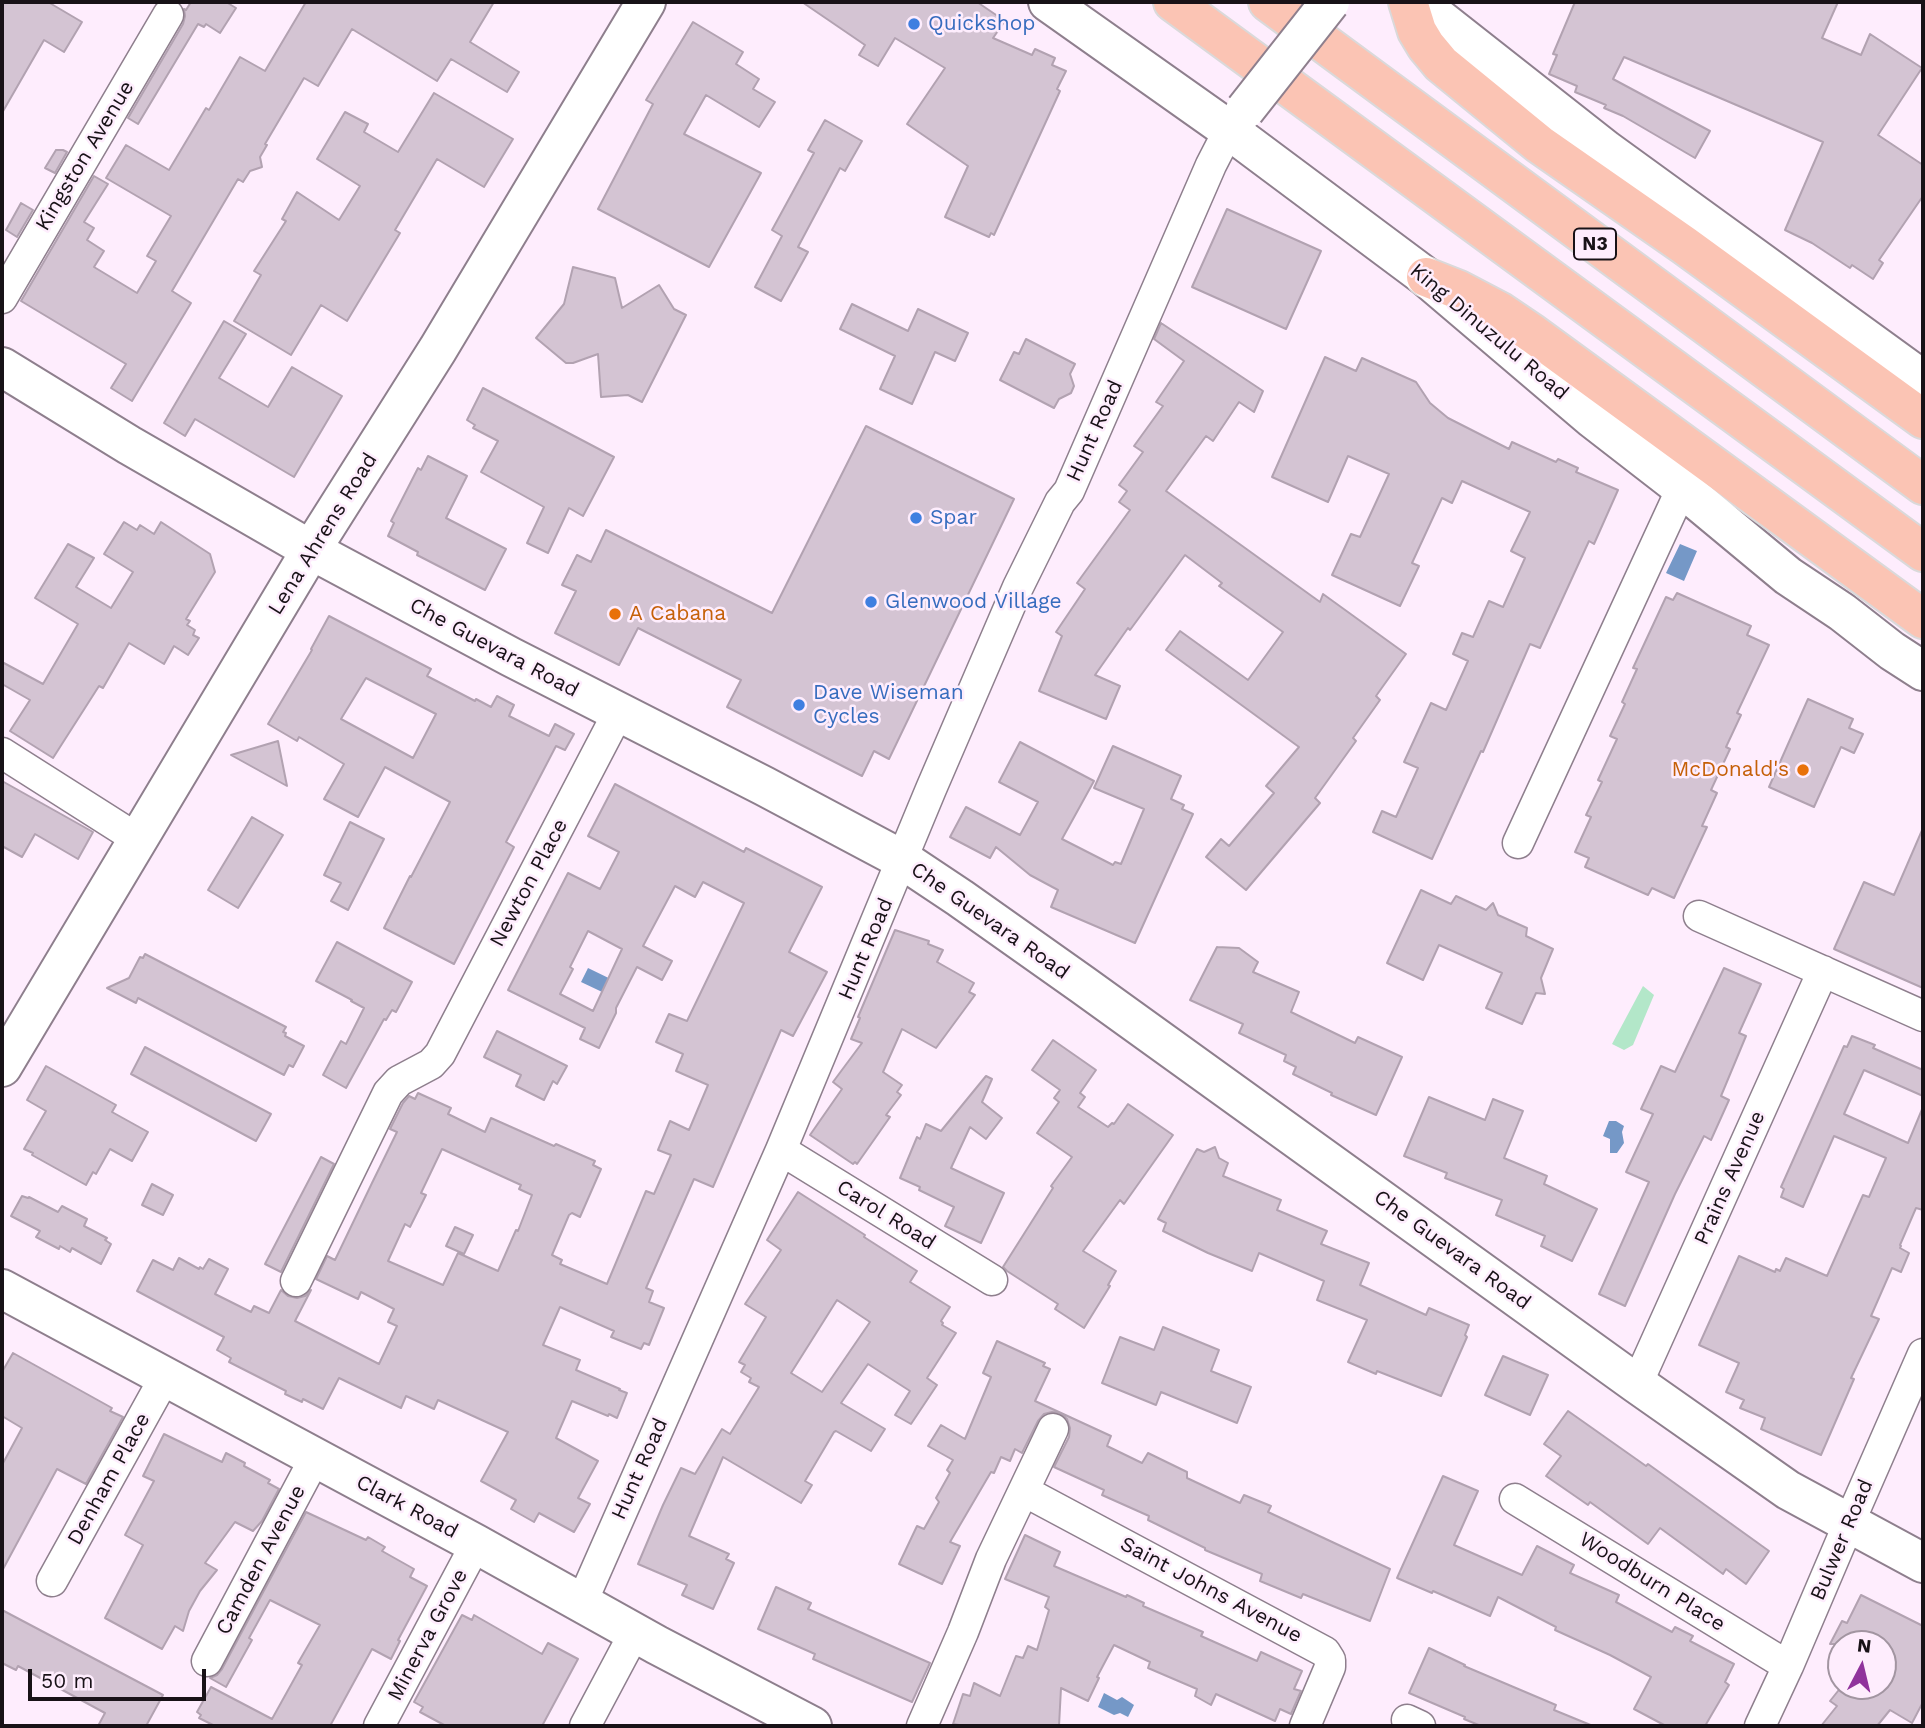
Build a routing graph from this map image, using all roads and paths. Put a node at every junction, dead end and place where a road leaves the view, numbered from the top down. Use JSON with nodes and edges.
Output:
{"nodes":[{"id":1,"x":646,"y":2,"type":"edge"},
{"id":2,"x":1048,"y":2,"type":"edge"},
{"id":3,"x":1172,"y":2,"type":"edge"},
{"id":4,"x":1268,"y":2,"type":"edge"},
{"id":5,"x":1330,"y":2,"type":"edge"},
{"id":6,"x":1408,"y":2,"type":"edge"},
{"id":7,"x":1418,"y":2,"type":"edge"},
{"id":8,"x":168,"y":15,"type":"dead end"},
{"id":9,"x":1237,"y":120,"type":"junction"},
{"id":10,"x":1426,"y":277,"type":"junction"},
{"id":11,"x":2,"y":298,"type":"edge"},
{"id":12,"x":2,"y":368,"type":"edge"},
{"id":13,"x":1923,"y":380,"type":"edge"},
{"id":14,"x":1923,"y":419,"type":"edge"},
{"id":15,"x":1923,"y":485,"type":"edge"},
{"id":16,"x":1682,"y":488,"type":"junction"},
{"id":17,"x":311,"y":550,"type":"junction"},
{"id":18,"x":1923,"y":552,"type":"edge"},
{"id":19,"x":1923,"y":619,"type":"edge"},
{"id":20,"x":1923,"y":671,"type":"edge"},
{"id":21,"x":618,"y":713,"type":"junction"},
{"id":22,"x":2,"y":754,"type":"edge"},
{"id":23,"x":139,"y":840,"type":"junction"},
{"id":24,"x":1518,"y":844,"type":"dead end"},
{"id":25,"x":903,"y":860,"type":"junction"},
{"id":26,"x":1699,"y":916,"type":"dead end"},
{"id":27,"x":1823,"y":971,"type":"junction"},
{"id":28,"x":1923,"y":1016,"type":"edge"},
{"id":29,"x":2,"y":1067,"type":"edge"},
{"id":30,"x":781,"y":1150,"type":"junction"},
{"id":31,"x":992,"y":1280,"type":"dead end"},
{"id":32,"x":296,"y":1281,"type":"dead end"},
{"id":33,"x":2,"y":1289,"type":"edge"},
{"id":34,"x":1923,"y":1354,"type":"edge"},
{"id":35,"x":166,"y":1377,"type":"junction"},
{"id":36,"x":1637,"y":1384,"type":"junction"},
{"id":37,"x":1054,"y":1429,"type":"dead end"},
{"id":38,"x":315,"y":1458,"type":"junction"},
{"id":39,"x":1024,"y":1491,"type":"junction"},
{"id":40,"x":1515,"y":1499,"type":"dead end"},
{"id":41,"x":1849,"y":1523,"type":"junction"},
{"id":42,"x":476,"y":1544,"type":"junction"},
{"id":43,"x":1923,"y":1563,"type":"edge"},
{"id":44,"x":52,"y":1581,"type":"dead end"},
{"id":45,"x":582,"y":1602,"type":"junction"},
{"id":46,"x":635,"y":1632,"type":"junction"},
{"id":47,"x":207,"y":1661,"type":"dead end"},
{"id":48,"x":1788,"y":1666,"type":"junction"},
{"id":49,"x":379,"y":1726,"type":"edge"},
{"id":50,"x":584,"y":1726,"type":"edge"},
{"id":51,"x":812,"y":1726,"type":"edge"},
{"id":52,"x":922,"y":1726,"type":"edge"},
{"id":53,"x":1305,"y":1726,"type":"edge"},
{"id":54,"x":1760,"y":1726,"type":"edge"}],
"edges":[{"from":1,"to":17,"type":"main road","name":"Lena Ahrens Road"},
{"from":2,"to":9,"type":"main road","name":"King Dinuzulu Road"},
{"from":3,"to":18,"type":"highway","number":"N3"},
{"from":4,"to":15,"type":"highway","number":"N3"},
{"from":5,"to":9,"type":"main road","bridge":true},
{"from":6,"to":14,"type":"highway"},
{"from":7,"to":13,"type":"main road"},
{"from":8,"to":11,"type":"street","name":"Kingston Avenue"},
{"from":9,"to":10,"type":"main road","name":"King Dinuzulu Road"},
{"from":9,"to":25,"type":"street","name":"Hunt Road"},
{"from":10,"to":16,"type":"main road","name":"King Dinuzulu Road"},
{"from":10,"to":19,"type":"highway"},
{"from":12,"to":17,"type":"main road","name":"Che Guevara Road"},
{"from":16,"to":20,"type":"main road","name":"King Dinuzulu Road"},
{"from":16,"to":24,"type":"street"},
{"from":17,"to":21,"type":"main road","name":"Che Guevara Road"},
{"from":17,"to":23,"type":"main road","name":"Lena Ahrens Road"},
{"from":21,"to":25,"type":"main road","name":"Che Guevara Road"},
{"from":21,"to":32,"type":"street","name":"Newton Place"},
{"from":22,"to":23,"type":"street"},
{"from":23,"to":29,"type":"main road","name":"Lena Ahrens Road"},
{"from":25,"to":30,"type":"street","name":"Hunt Road"},
{"from":25,"to":36,"type":"main road","name":"Che Guevara Road"},
{"from":26,"to":27,"type":"street"},
{"from":27,"to":28,"type":"street"},
{"from":27,"to":36,"type":"street","name":"Prains Avenue"},
{"from":30,"to":31,"type":"street","name":"Carol Road"},
{"from":30,"to":45,"type":"street","name":"Hunt Road"},
{"from":33,"to":35,"type":"main road","name":"Clark Road"},
{"from":34,"to":41,"type":"street","name":"Bulwer Road"},
{"from":35,"to":38,"type":"main road","name":"Clark Road"},
{"from":35,"to":44,"type":"street","name":"Denham Place"},
{"from":36,"to":41,"type":"main road","name":"Che Guevara Road"},
{"from":37,"to":39,"type":"street"},
{"from":38,"to":42,"type":"main road","name":"Clark Road"},
{"from":38,"to":47,"type":"street","name":"Camden Avenue"},
{"from":39,"to":52,"type":"street"},
{"from":39,"to":53,"type":"street","name":"Saint Johns Avenue"},
{"from":40,"to":48,"type":"street","name":"Woodburn Place"},
{"from":41,"to":43,"type":"main road","name":"Che Guevara Road"},
{"from":41,"to":48,"type":"street","name":"Bulwer Road"},
{"from":42,"to":45,"type":"main road","name":"Clark Road"},
{"from":42,"to":49,"type":"street","name":"Minerva Grove"},
{"from":45,"to":46,"type":"main road","name":"Clark Road"},
{"from":46,"to":50,"type":"street"},
{"from":46,"to":51,"type":"main road","name":"Clark Road"},
{"from":48,"to":54,"type":"street","name":"Bulwer Road"}]}
